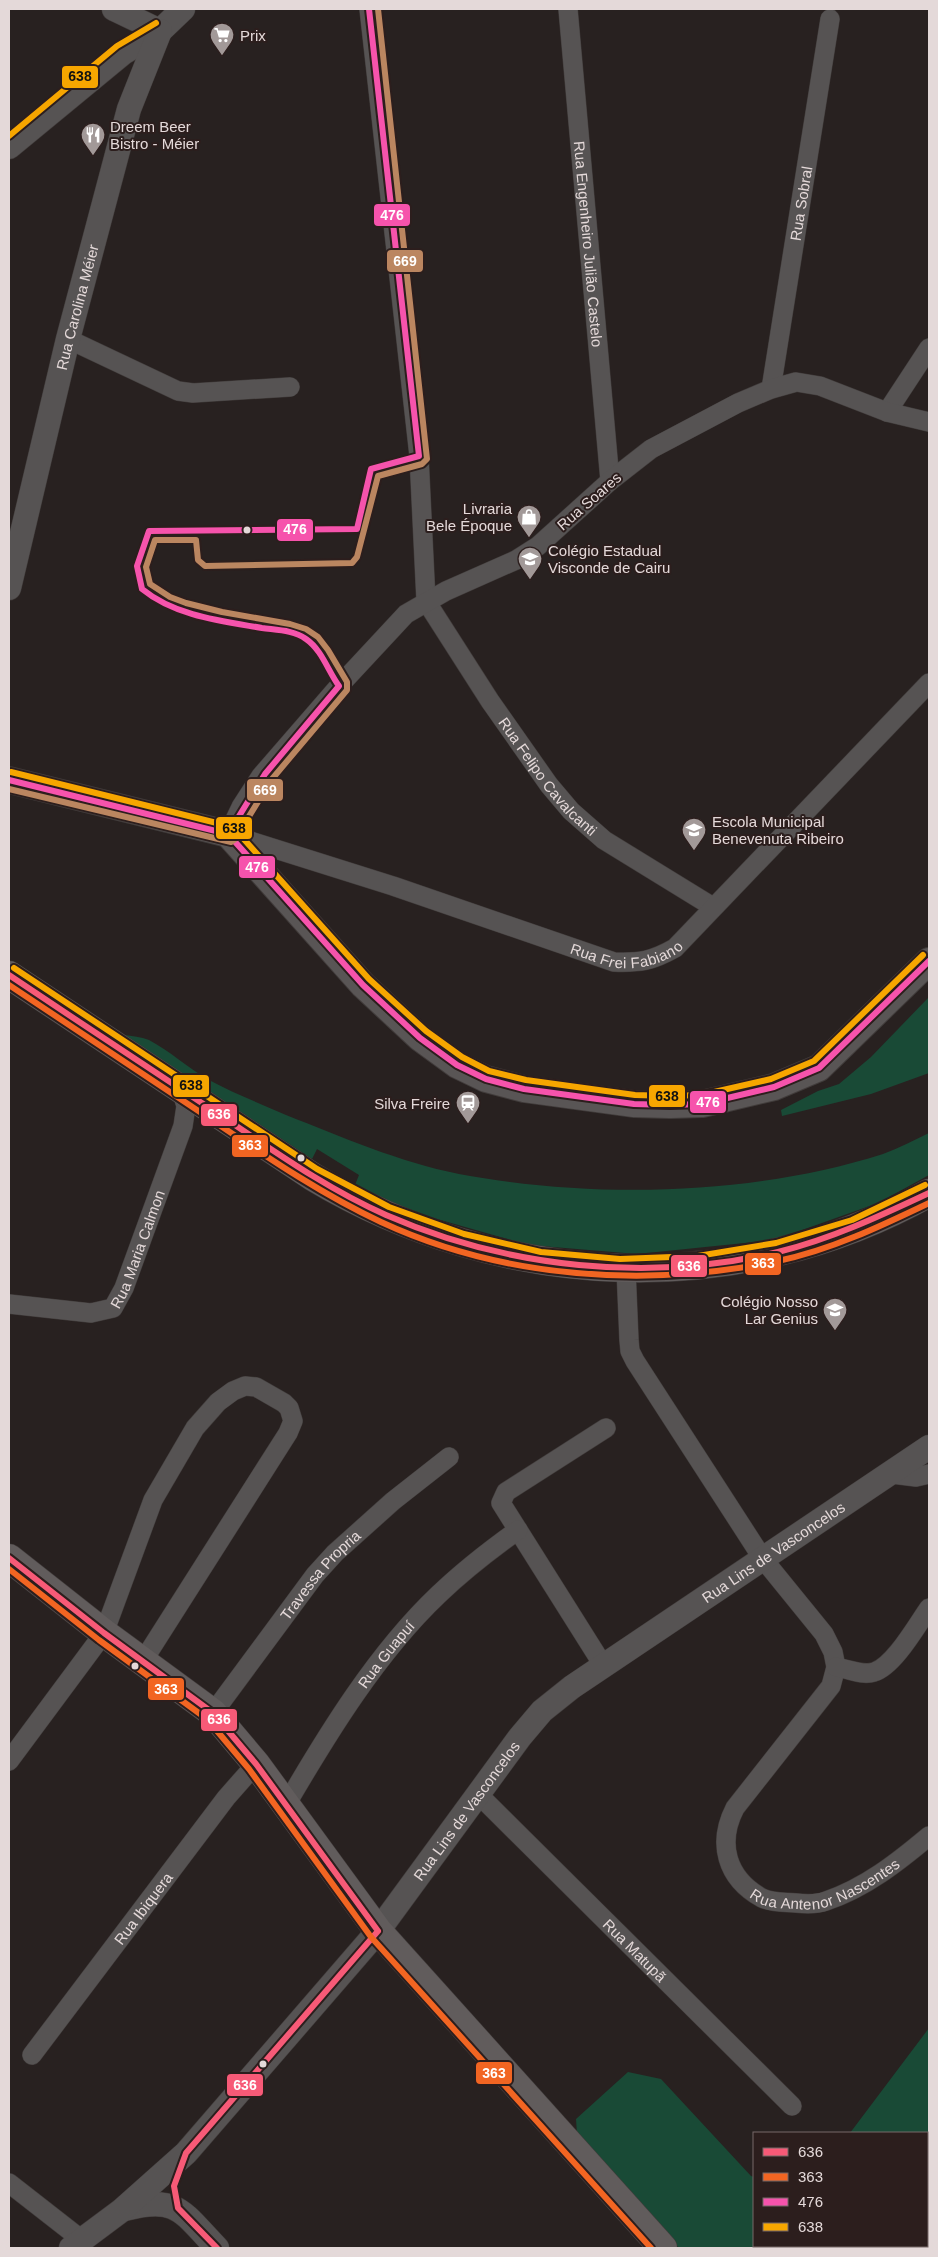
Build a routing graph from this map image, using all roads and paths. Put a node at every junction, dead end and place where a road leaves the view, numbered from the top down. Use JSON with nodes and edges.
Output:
{"nodes":[{"id":1,"x":114,"y":9,"type":"edge"},
{"id":2,"x":183,"y":9,"type":"edge"},
{"id":3,"x":369,"y":9,"type":"edge"},
{"id":4,"x":568,"y":9,"type":"edge"},
{"id":5,"x":830,"y":19,"type":"dead end"},
{"id":6,"x":160,"y":31,"type":"junction"},
{"id":7,"x":9,"y":147,"type":"edge"},
{"id":8,"x":68,"y":339,"type":"junction"},
{"id":9,"x":929,"y":348,"type":"edge"},
{"id":10,"x":290,"y":387,"type":"dead end"},
{"id":11,"x":771,"y":389,"type":"junction"},
{"id":12,"x":887,"y":412,"type":"junction"},
{"id":13,"x":929,"y":422,"type":"edge"},
{"id":14,"x":610,"y":481,"type":"junction"},
{"id":15,"x":12,"y":557,"type":"edge"},
{"id":16,"x":9,"y":588,"type":"edge"},
{"id":17,"x":426,"y":601,"type":"junction"},
{"id":18,"x":929,"y":683,"type":"edge"},
{"id":19,"x":9,"y":780,"type":"edge"},
{"id":20,"x":228,"y":834,"type":"junction"},
{"id":21,"x":713,"y":907,"type":"junction"},
{"id":22,"x":929,"y":961,"type":"edge"},
{"id":23,"x":9,"y":975,"type":"edge"},
{"id":24,"x":180,"y":1090,"type":"junction"},
{"id":25,"x":929,"y":1193,"type":"edge"},
{"id":26,"x":626,"y":1278,"type":"junction"},
{"id":27,"x":9,"y":1304,"type":"edge"},
{"id":28,"x":606,"y":1428,"type":"dead end"},
{"id":29,"x":929,"y":1447,"type":"edge"},
{"id":30,"x":449,"y":1457,"type":"dead end"},
{"id":31,"x":892,"y":1474,"type":"junction"},
{"id":32,"x":929,"y":1474,"type":"edge"},
{"id":33,"x":518,"y":1530,"type":"junction"},
{"id":34,"x":9,"y":1558,"type":"edge"},
{"id":35,"x":763,"y":1559,"type":"junction"},
{"id":36,"x":929,"y":1608,"type":"edge"},
{"id":37,"x":104,"y":1634,"type":"junction"},
{"id":38,"x":142,"y":1661,"type":"junction"},
{"id":39,"x":603,"y":1665,"type":"junction"},
{"id":40,"x":836,"y":1667,"type":"junction"},
{"id":41,"x":213,"y":1713,"type":"junction"},
{"id":42,"x":9,"y":1761,"type":"edge"},
{"id":43,"x":256,"y":1764,"type":"junction"},
{"id":44,"x":479,"y":1795,"type":"junction"},
{"id":45,"x":286,"y":1805,"type":"junction"},
{"id":46,"x":929,"y":1836,"type":"edge"},
{"id":47,"x":378,"y":1931,"type":"junction"},
{"id":48,"x":32,"y":2055,"type":"dead end"},
{"id":49,"x":792,"y":2106,"type":"dead end"},
{"id":50,"x":186,"y":2153,"type":"junction"},
{"id":51,"x":9,"y":2183,"type":"edge"},
{"id":52,"x":178,"y":2208,"type":"junction"},
{"id":53,"x":122,"y":2210,"type":"junction"},
{"id":54,"x":77,"y":2244,"type":"edge"},
{"id":55,"x":217,"y":2248,"type":"edge"},
{"id":56,"x":663,"y":2248,"type":"edge"}],
"edges":[{"from":1,"to":6,"type":"street"},
{"from":2,"to":6,"type":"street"},
{"from":3,"to":17,"type":"street"},
{"from":4,"to":14,"type":"street","name":"Rua Engenheiro Julião Castelo"},
{"from":5,"to":11,"type":"street","name":"Rua Sobral"},
{"from":6,"to":7,"type":"street"},
{"from":6,"to":8,"type":"street","name":"Rua Carolina Méier"},
{"from":8,"to":10,"type":"street"},
{"from":8,"to":15,"type":"street","name":"Rua Carolina Méier"},
{"from":9,"to":12,"type":"street"},
{"from":11,"to":12,"type":"street","name":"Rua Soares"},
{"from":11,"to":14,"type":"street","name":"Rua Soares"},
{"from":12,"to":13,"type":"street","name":"Rua Soares"},
{"from":14,"to":17,"type":"street","name":"Rua Soares"},
{"from":15,"to":16,"type":"street","name":"Rua Carolina Méier"},
{"from":17,"to":20,"type":"street","name":"Rua Soares"},
{"from":17,"to":21,"type":"street","name":"Rua Felipo Cavalcanti"},
{"from":18,"to":21,"type":"street","name":"Rua Frei Fabiano"},
{"from":19,"to":20,"type":"main road"},
{"from":20,"to":21,"type":"street","name":"Rua Frei Fabiano"},
{"from":20,"to":22,"type":"main road"},
{"from":23,"to":24,"type":"main road"},
{"from":24,"to":26,"type":"main road"},
{"from":24,"to":27,"type":"street","name":"Rua Maria Calmon"},
{"from":25,"to":26,"type":"main road"},
{"from":26,"to":35,"type":"street"},
{"from":28,"to":33,"type":"street"},
{"from":29,"to":31,"type":"street","name":"Rua Lins de Vasconcelos"},
{"from":30,"to":41,"type":"street","name":"Travessa Propria"},
{"from":31,"to":32,"type":"street"},
{"from":31,"to":35,"type":"street","name":"Rua Lins de Vasconcelos"},
{"from":33,"to":39,"type":"street"},
{"from":33,"to":45,"type":"street","name":"Rua Guapuí"},
{"from":34,"to":37,"type":"main road"},
{"from":35,"to":39,"type":"street","name":"Rua Lins de Vasconcelos"},
{"from":35,"to":40,"type":"street"},
{"from":36,"to":40,"type":"street"},
{"from":37,"to":38,"type":"main road"},
{"from":37,"to":38,"type":"street"},
{"from":37,"to":42,"type":"street"},
{"from":38,"to":41,"type":"main road"},
{"from":39,"to":44,"type":"street","name":"Rua Lins de Vasconcelos"},
{"from":40,"to":46,"type":"street","name":"Rua Antenor Nascentes"},
{"from":41,"to":43,"type":"main road"},
{"from":43,"to":45,"type":"main road"},
{"from":43,"to":48,"type":"street","name":"Rua Ibiquera"},
{"from":44,"to":47,"type":"street","name":"Rua Lins de Vasconcelos"},
{"from":44,"to":49,"type":"street","name":"Rua Matupã"},
{"from":45,"to":47,"type":"main road"},
{"from":47,"to":50,"type":"street","name":"Rua Lins de Vasconcelos"},
{"from":47,"to":56,"type":"main road"},
{"from":50,"to":52,"type":"street"},
{"from":50,"to":53,"type":"street","name":"Rua Lins de Vasconcelos"},
{"from":51,"to":54,"type":"street"},
{"from":52,"to":53,"type":"street"},
{"from":52,"to":55,"type":"street"},
{"from":53,"to":54,"type":"street","name":"Rua Lins de Vasconcelos"}]}
